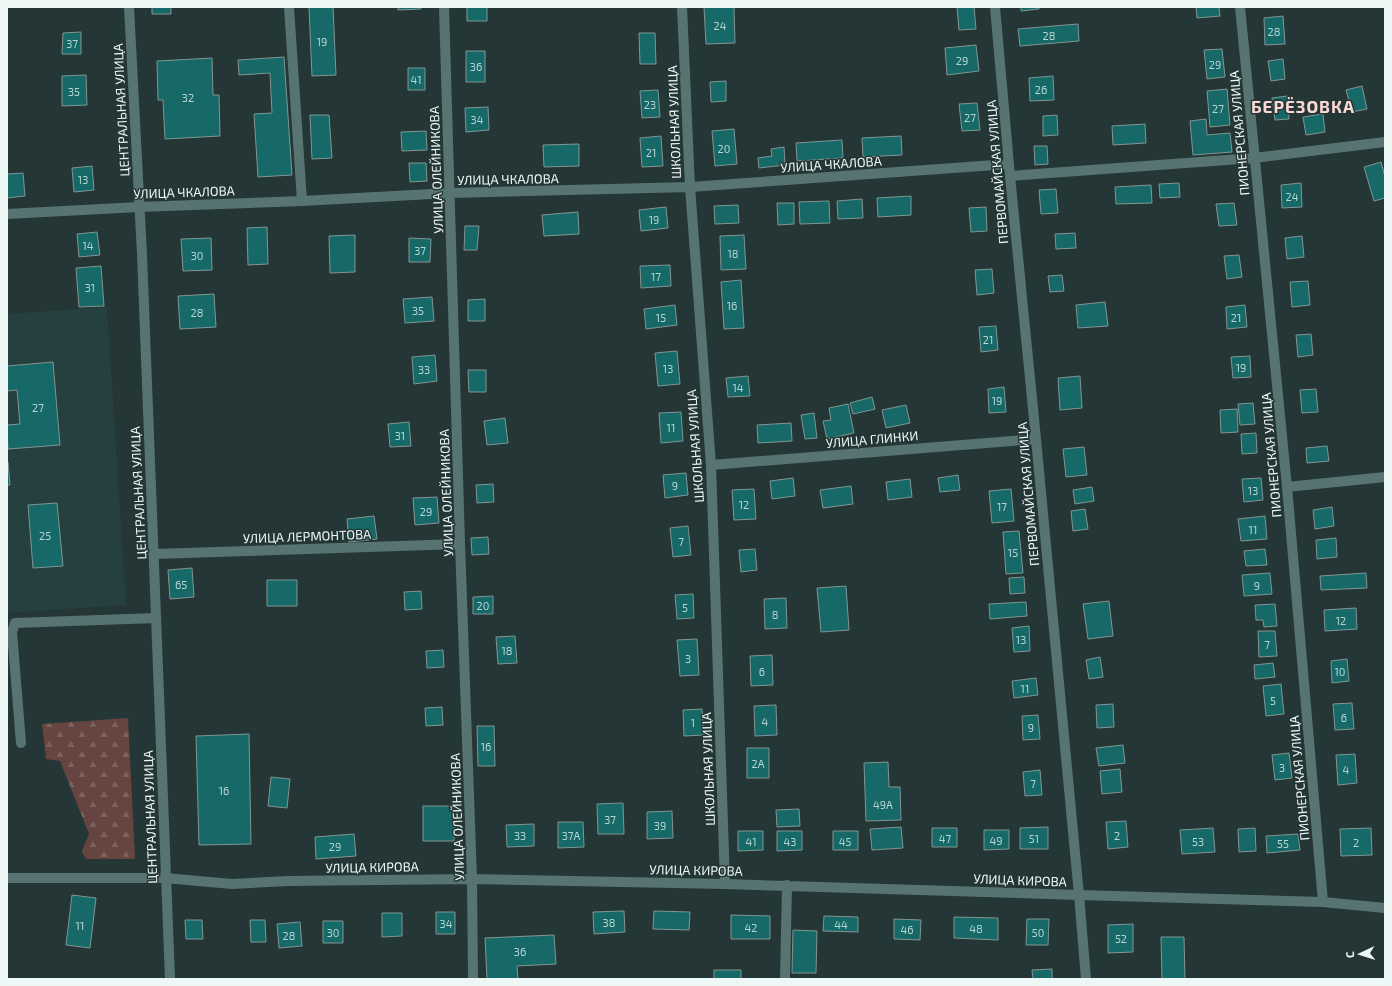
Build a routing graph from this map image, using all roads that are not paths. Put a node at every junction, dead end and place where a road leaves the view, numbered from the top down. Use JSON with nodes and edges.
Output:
{"nodes":[{"id":1,"x":129,"y":7,"type":"edge"},
{"id":2,"x":289,"y":7,"type":"edge"},
{"id":3,"x":444,"y":7,"type":"edge"},
{"id":4,"x":682,"y":7,"type":"edge"},
{"id":5,"x":996,"y":7,"type":"edge"},
{"id":6,"x":1240,"y":7,"type":"edge"},
{"id":7,"x":1385,"y":142,"type":"edge"},
{"id":8,"x":1254,"y":158,"type":"junction"},
{"id":9,"x":1009,"y":164,"type":"junction"},
{"id":10,"x":1010,"y":176,"type":"junction"},
{"id":11,"x":690,"y":187,"type":"junction"},
{"id":12,"x":450,"y":193,"type":"junction"},
{"id":13,"x":302,"y":201,"type":"junction"},
{"id":14,"x":139,"y":207,"type":"junction"},
{"id":15,"x":7,"y":214,"type":"edge"},
{"id":16,"x":1036,"y":439,"type":"junction"},
{"id":17,"x":711,"y":465,"type":"junction"},
{"id":18,"x":1385,"y":477,"type":"edge"},
{"id":19,"x":1287,"y":487,"type":"junction"},
{"id":20,"x":460,"y":544,"type":"junction"},
{"id":21,"x":154,"y":554,"type":"junction"},
{"id":22,"x":156,"y":618,"type":"junction"},
{"id":23,"x":21,"y":743,"type":"dead end"},
{"id":24,"x":7,"y":878,"type":"edge"},
{"id":25,"x":165,"y":878,"type":"junction"},
{"id":26,"x":472,"y":879,"type":"junction"},
{"id":27,"x":725,"y":884,"type":"junction"},
{"id":28,"x":787,"y":885,"type":"junction"},
{"id":29,"x":1079,"y":896,"type":"junction"},
{"id":30,"x":1323,"y":902,"type":"junction"},
{"id":31,"x":1385,"y":908,"type":"edge"},
{"id":32,"x":170,"y":979,"type":"edge"},
{"id":33,"x":473,"y":979,"type":"edge"},
{"id":34,"x":786,"y":979,"type":"edge"},
{"id":35,"x":1086,"y":979,"type":"edge"}],
"edges":[{"from":1,"to":14,"type":"street","name":"ЦЕНТРАЛЬНАЯ УЛИЦА"},
{"from":2,"to":13,"type":"street"},
{"from":3,"to":12,"type":"street","name":"УЛИЦА ОЛЕЙНИКОВА"},
{"from":4,"to":11,"type":"street","name":"ШКОЛЬНАЯ УЛИЦА"},
{"from":5,"to":9,"type":"street","name":"ПЕРВОМАЙСКАЯ УЛИЦА"},
{"from":6,"to":8,"type":"street","name":"ПИОНЕРСКАЯ УЛИЦА"},
{"from":7,"to":8,"type":"street"},
{"from":8,"to":10,"type":"street"},
{"from":8,"to":19,"type":"street","name":"ПИОНЕРСКАЯ УЛИЦА"},
{"from":9,"to":10,"type":"street","name":"ПЕРВОМАЙСКАЯ УЛИЦА"},
{"from":9,"to":11,"type":"street","name":"УЛИЦА ЧКАЛОВА"},
{"from":10,"to":16,"type":"street","name":"ПЕРВОМАЙСКАЯ УЛИЦА"},
{"from":11,"to":12,"type":"street","name":"УЛИЦА ЧКАЛОВА"},
{"from":11,"to":17,"type":"street","name":"ШКОЛЬНАЯ УЛИЦА"},
{"from":12,"to":13,"type":"street","name":"УЛИЦА ЧКАЛОВА"},
{"from":12,"to":20,"type":"street","name":"УЛИЦА ОЛЕЙНИКОВА"},
{"from":13,"to":14,"type":"street","name":"УЛИЦА ЧКАЛОВА"},
{"from":14,"to":15,"type":"street","name":"УЛИЦА ЧКАЛОВА"},
{"from":14,"to":21,"type":"street","name":"ЦЕНТРАЛЬНАЯ УЛИЦА"},
{"from":16,"to":17,"type":"street","name":"УЛИЦА ГЛИНКИ"},
{"from":16,"to":29,"type":"street","name":"ПЕРВОМАЙСКАЯ УЛИЦА"},
{"from":17,"to":27,"type":"street","name":"ШКОЛЬНАЯ УЛИЦА"},
{"from":18,"to":19,"type":"street"},
{"from":19,"to":30,"type":"street","name":"ПИОНЕРСКАЯ УЛИЦА"},
{"from":20,"to":21,"type":"street","name":"УЛИЦА ЛЕРМОНТОВА"},
{"from":20,"to":26,"type":"street","name":"УЛИЦА ОЛЕЙНИКОВА"},
{"from":21,"to":22,"type":"street","name":"ЦЕНТРАЛЬНАЯ УЛИЦА"},
{"from":22,"to":23,"type":"street"},
{"from":22,"to":25,"type":"street","name":"ЦЕНТРАЛЬНАЯ УЛИЦА"},
{"from":24,"to":25,"type":"street","name":"УЛИЦА КИРОВА"},
{"from":25,"to":26,"type":"street","name":"УЛИЦА КИРОВА"},
{"from":25,"to":32,"type":"street","name":"ЦЕНТРАЛЬНАЯ УЛИЦА"},
{"from":26,"to":27,"type":"street","name":"УЛИЦА КИРОВА"},
{"from":26,"to":33,"type":"street","name":"УЛИЦА ОЛЕЙНИКОВА"},
{"from":27,"to":28,"type":"street","name":"УЛИЦА КИРОВА"},
{"from":28,"to":29,"type":"street","name":"УЛИЦА КИРОВА"},
{"from":28,"to":34,"type":"street"},
{"from":29,"to":30,"type":"street","name":"УЛИЦА КИРОВА"},
{"from":29,"to":35,"type":"street","name":"ПЕРВОМАЙСКАЯ УЛИЦА"},
{"from":30,"to":31,"type":"street","name":"УЛИЦА КИРОВА"}]}
